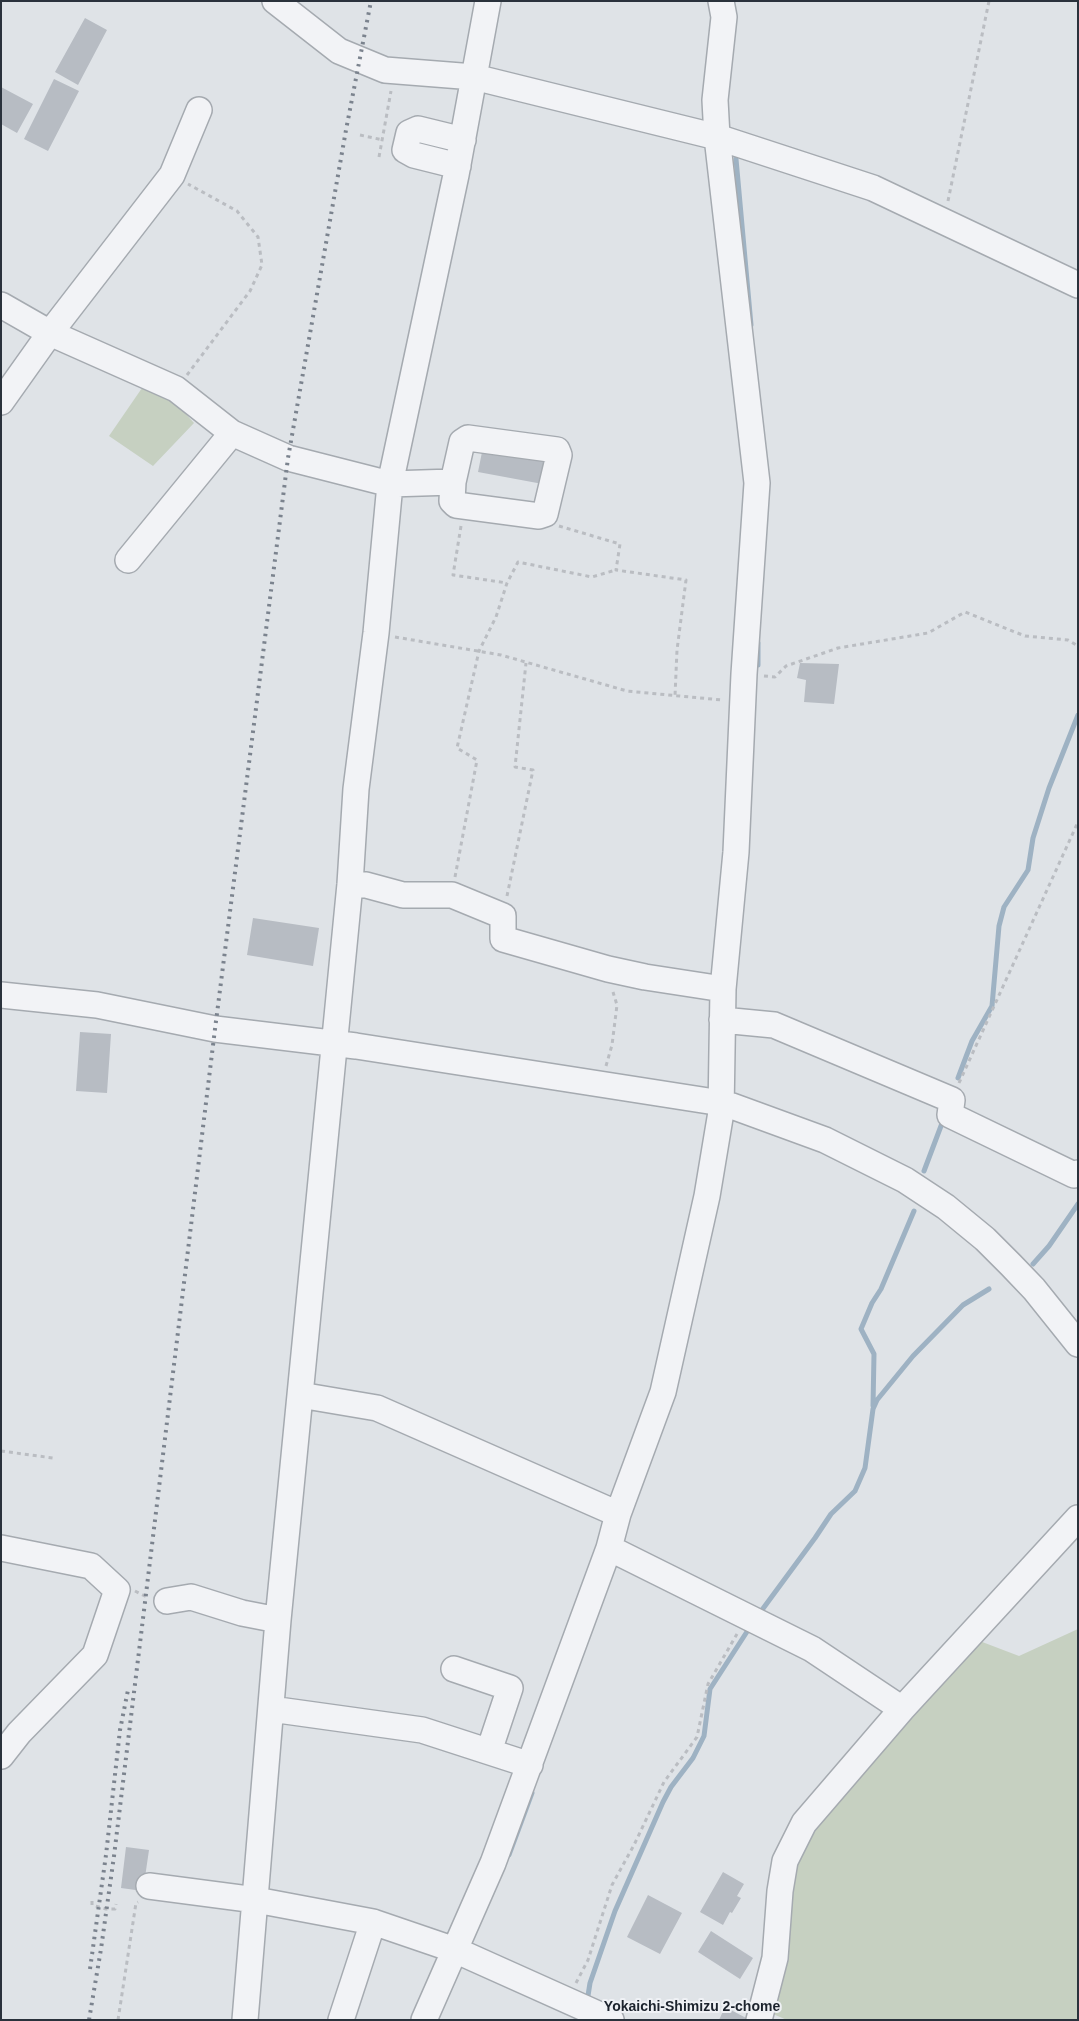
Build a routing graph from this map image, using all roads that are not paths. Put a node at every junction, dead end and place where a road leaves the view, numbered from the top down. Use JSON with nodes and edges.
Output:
{"nodes":[{"id":1,"x":275,"y":1,"type":"edge"},
{"id":2,"x":488,"y":1,"type":"edge"},
{"id":3,"x":721,"y":1,"type":"edge"},
{"id":4,"x":474,"y":77,"type":"junction"},
{"id":5,"x":199,"y":110,"type":"dead end"},
{"id":6,"x":717,"y":137,"type":"junction"},
{"id":7,"x":463,"y":140,"type":"junction"},
{"id":8,"x":458,"y":166,"type":"junction"},
{"id":9,"x":1078,"y":285,"type":"edge"},
{"id":10,"x":1,"y":305,"type":"edge"},
{"id":11,"x":50,"y":334,"type":"junction"},
{"id":12,"x":1,"y":402,"type":"edge"},
{"id":13,"x":232,"y":434,"type":"junction"},
{"id":14,"x":453,"y":482,"type":"junction"},
{"id":15,"x":390,"y":484,"type":"junction"},
{"id":16,"x":128,"y":560,"type":"dead end"},
{"id":17,"x":350,"y":884,"type":"junction"},
{"id":18,"x":723,"y":989,"type":"junction"},
{"id":19,"x":1,"y":995,"type":"edge"},
{"id":20,"x":722,"y":1020,"type":"junction"},
{"id":21,"x":334,"y":1043,"type":"junction"},
{"id":22,"x":720,"y":1103,"type":"junction"},
{"id":23,"x":1078,"y":1173,"type":"edge"},
{"id":24,"x":1078,"y":1344,"type":"edge"},
{"id":25,"x":300,"y":1395,"type":"junction"},
{"id":26,"x":618,"y":1514,"type":"junction"},
{"id":27,"x":1078,"y":1518,"type":"edge"},
{"id":28,"x":1,"y":1548,"type":"edge"},
{"id":29,"x":610,"y":1548,"type":"junction"},
{"id":30,"x":166,"y":1601,"type":"road end"},
{"id":31,"x":278,"y":1620,"type":"junction"},
{"id":32,"x":454,"y":1668,"type":"dead end"},
{"id":33,"x":271,"y":1709,"type":"junction"},
{"id":34,"x":902,"y":1709,"type":"junction"},
{"id":35,"x":489,"y":1751,"type":"junction"},
{"id":36,"x":1,"y":1756,"type":"edge"},
{"id":37,"x":530,"y":1765,"type":"junction"},
{"id":38,"x":159,"y":1887,"type":"road end"},
{"id":39,"x":256,"y":1900,"type":"junction"},
{"id":40,"x":373,"y":1922,"type":"junction"},
{"id":41,"x":455,"y":1950,"type":"junction"},
{"id":42,"x":585,"y":2008,"type":"edge"},
{"id":43,"x":245,"y":2020,"type":"edge"},
{"id":44,"x":341,"y":2020,"type":"edge"},
{"id":45,"x":424,"y":2020,"type":"edge"},
{"id":46,"x":759,"y":2020,"type":"edge"}],
"edges":[{"from":1,"to":4,"type":"street"},
{"from":2,"to":4,"type":"street"},
{"from":3,"to":6,"type":"street"},
{"from":4,"to":6,"type":"street"},
{"from":4,"to":7,"type":"street"},
{"from":5,"to":11,"type":"street"},
{"from":6,"to":9,"type":"street"},
{"from":6,"to":18,"type":"street"},
{"from":7,"to":8,"type":"street"},
{"from":7,"to":8,"type":"street"},
{"from":8,"to":15,"type":"street"},
{"from":10,"to":11,"type":"street"},
{"from":11,"to":12,"type":"street"},
{"from":11,"to":13,"type":"street"},
{"from":13,"to":15,"type":"street"},
{"from":13,"to":16,"type":"street"},
{"from":14,"to":14,"type":"street"},
{"from":14,"to":15,"type":"street"},
{"from":15,"to":17,"type":"street"},
{"from":17,"to":18,"type":"street"},
{"from":17,"to":21,"type":"street"},
{"from":18,"to":20,"type":"street"},
{"from":19,"to":21,"type":"street"},
{"from":20,"to":22,"type":"street"},
{"from":20,"to":23,"type":"street"},
{"from":21,"to":22,"type":"street"},
{"from":21,"to":25,"type":"street"},
{"from":22,"to":24,"type":"street"},
{"from":22,"to":26,"type":"street"},
{"from":25,"to":26,"type":"street"},
{"from":25,"to":31,"type":"street"},
{"from":26,"to":29,"type":"street"},
{"from":27,"to":34,"type":"street"},
{"from":28,"to":36,"type":"street"},
{"from":29,"to":34,"type":"street"},
{"from":29,"to":37,"type":"street"},
{"from":30,"to":31,"type":"street"},
{"from":31,"to":33,"type":"street"},
{"from":32,"to":35,"type":"street"},
{"from":33,"to":35,"type":"street"},
{"from":33,"to":39,"type":"street"},
{"from":34,"to":46,"type":"street"},
{"from":35,"to":37,"type":"street"},
{"from":37,"to":41,"type":"street"},
{"from":38,"to":39,"type":"street"},
{"from":39,"to":40,"type":"street"},
{"from":39,"to":43,"type":"street"},
{"from":40,"to":41,"type":"street"},
{"from":40,"to":44,"type":"street"},
{"from":41,"to":42,"type":"street"},
{"from":41,"to":45,"type":"street"}]}
